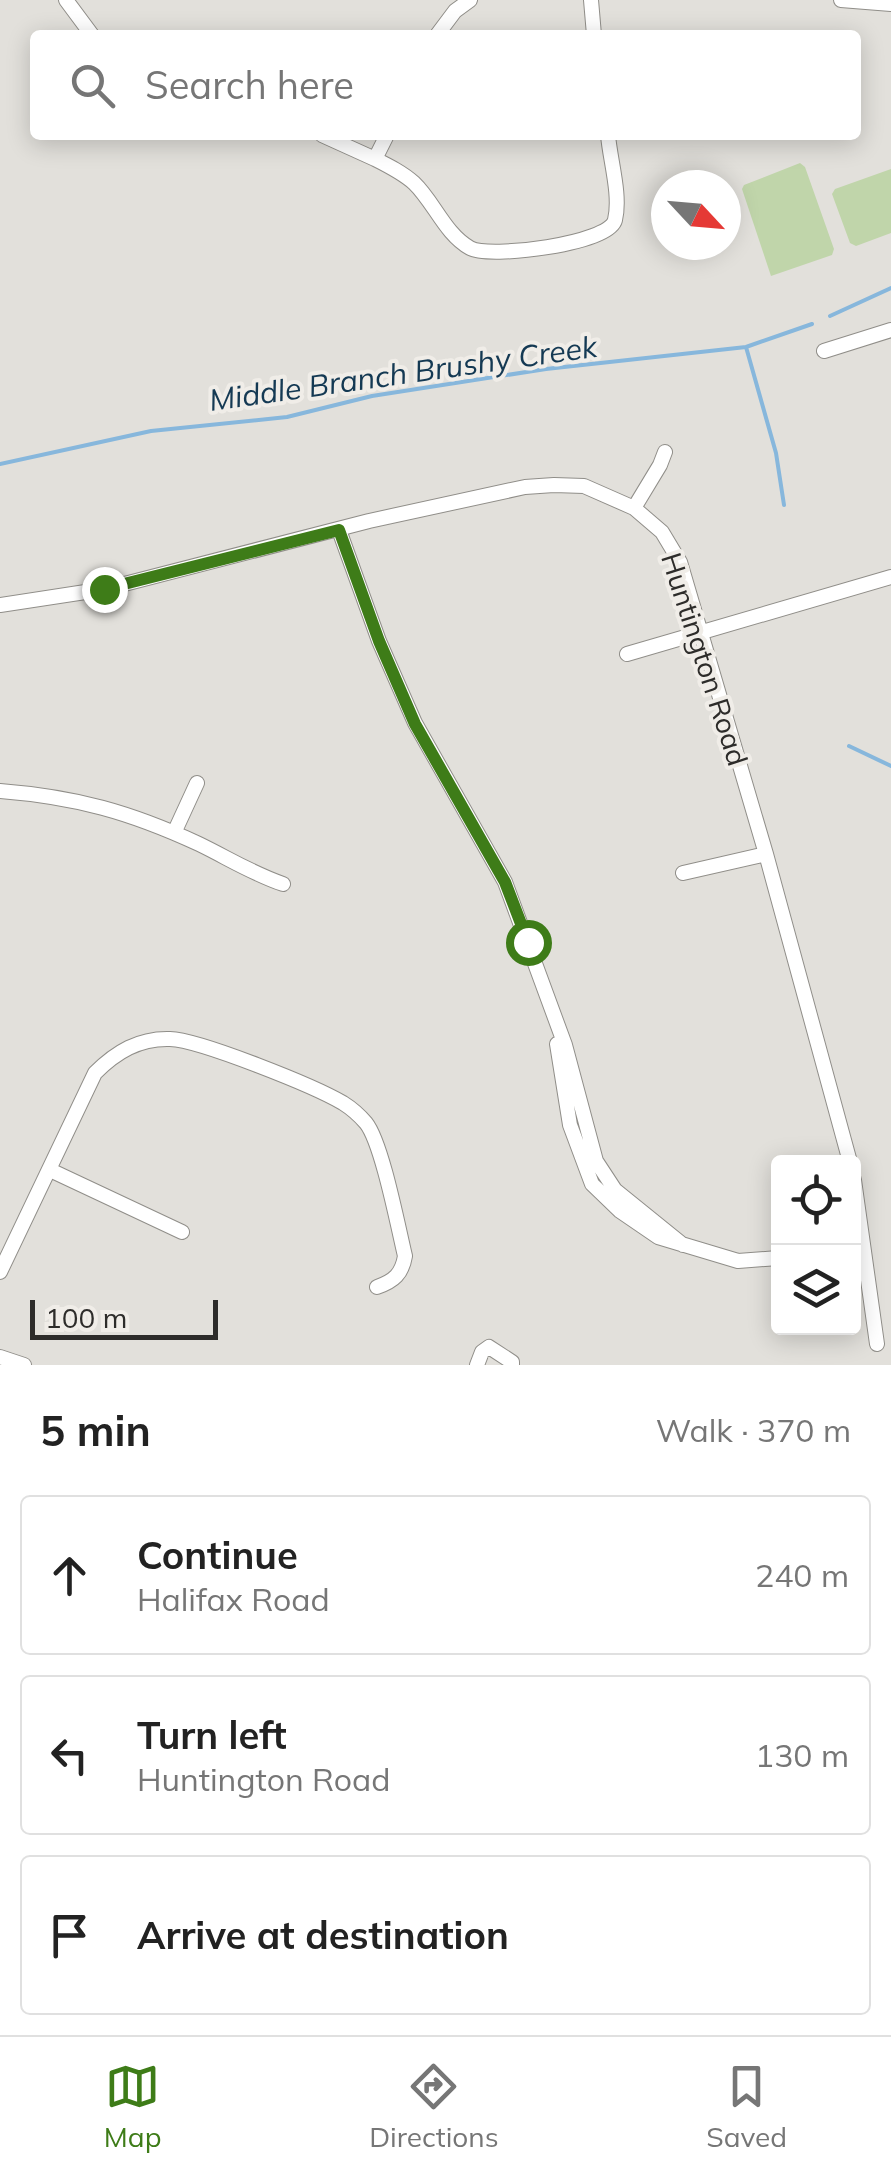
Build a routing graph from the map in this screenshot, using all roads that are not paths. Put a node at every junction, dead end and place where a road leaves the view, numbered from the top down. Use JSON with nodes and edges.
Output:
{"nodes":[{"id":1,"x":66,"y":0,"type":"edge"},
{"id":2,"x":470,"y":0,"type":"edge"},
{"id":3,"x":591,"y":0,"type":"edge"},
{"id":4,"x":842,"y":0,"type":"edge"},
{"id":5,"x":891,"y":4,"type":"edge"},
{"id":6,"x":88,"y":30,"type":"edge"},
{"id":7,"x":442,"y":30,"type":"edge"},
{"id":8,"x":594,"y":30,"type":"edge"},
{"id":9,"x":333,"y":140,"type":"edge"},
{"id":10,"x":384,"y":140,"type":"edge"},
{"id":11,"x":608,"y":140,"type":"edge"},
{"id":12,"x":375,"y":159,"type":"junction"},
{"id":13,"x":891,"y":330,"type":"edge"},
{"id":14,"x":824,"y":351,"type":"dead end"},
{"id":15,"x":665,"y":452,"type":"dead end"},
{"id":16,"x":634,"y":508,"type":"junction"},
{"id":17,"x":339,"y":530,"type":"junction"},
{"id":18,"x":891,"y":577,"type":"edge"},
{"id":19,"x":0,"y":605,"type":"edge"},
{"id":20,"x":700,"y":632,"type":"junction"},
{"id":21,"x":627,"y":654,"type":"dead end"},
{"id":22,"x":197,"y":783,"type":"dead end"},
{"id":23,"x":0,"y":791,"type":"edge"},
{"id":24,"x":174,"y":834,"type":"junction"},
{"id":25,"x":766,"y":854,"type":"junction"},
{"id":26,"x":683,"y":873,"type":"dead end"},
{"id":27,"x":282,"y":884,"type":"dead end"},
{"id":28,"x":848,"y":1155,"type":"edge"},
{"id":29,"x":50,"y":1170,"type":"junction"},
{"id":30,"x":182,"y":1232,"type":"dead end"},
{"id":31,"x":860,"y":1245,"type":"edge"},
{"id":32,"x":771,"y":1259,"type":"edge"},
{"id":33,"x":0,"y":1272,"type":"edge"},
{"id":34,"x":378,"y":1288,"type":"dead end"},
{"id":35,"x":877,"y":1344,"type":"dead end"},
{"id":36,"x":0,"y":1357,"type":"edge"},
{"id":37,"x":24,"y":1365,"type":"edge"},
{"id":38,"x":477,"y":1365,"type":"edge"},
{"id":39,"x":512,"y":1365,"type":"edge"}],
"edges":[{"from":1,"to":6,"type":"street"},
{"from":2,"to":7,"type":"street"},
{"from":3,"to":8,"type":"street"},
{"from":4,"to":5,"type":"street"},
{"from":9,"to":12,"type":"street"},
{"from":10,"to":12,"type":"street"},
{"from":11,"to":12,"type":"street"},
{"from":13,"to":14,"type":"street"},
{"from":15,"to":16,"type":"street"},
{"from":16,"to":17,"type":"street","name":"Huntington Road"},
{"from":16,"to":20,"type":"street","name":"Huntington Road"},
{"from":17,"to":19,"type":"street","name":"Huntington Road"},
{"from":17,"to":32,"type":"street"},
{"from":18,"to":20,"type":"street"},
{"from":20,"to":21,"type":"street"},
{"from":20,"to":25,"type":"street","name":"Huntington Road"},
{"from":22,"to":24,"type":"street"},
{"from":23,"to":24,"type":"street"},
{"from":24,"to":27,"type":"street"},
{"from":25,"to":26,"type":"street"},
{"from":25,"to":28,"type":"street","name":"Huntington Road"},
{"from":29,"to":30,"type":"street"},
{"from":29,"to":33,"type":"street"},
{"from":29,"to":34,"type":"street"},
{"from":31,"to":35,"type":"street"},
{"from":36,"to":37,"type":"street"},
{"from":38,"to":39,"type":"street"}]}
